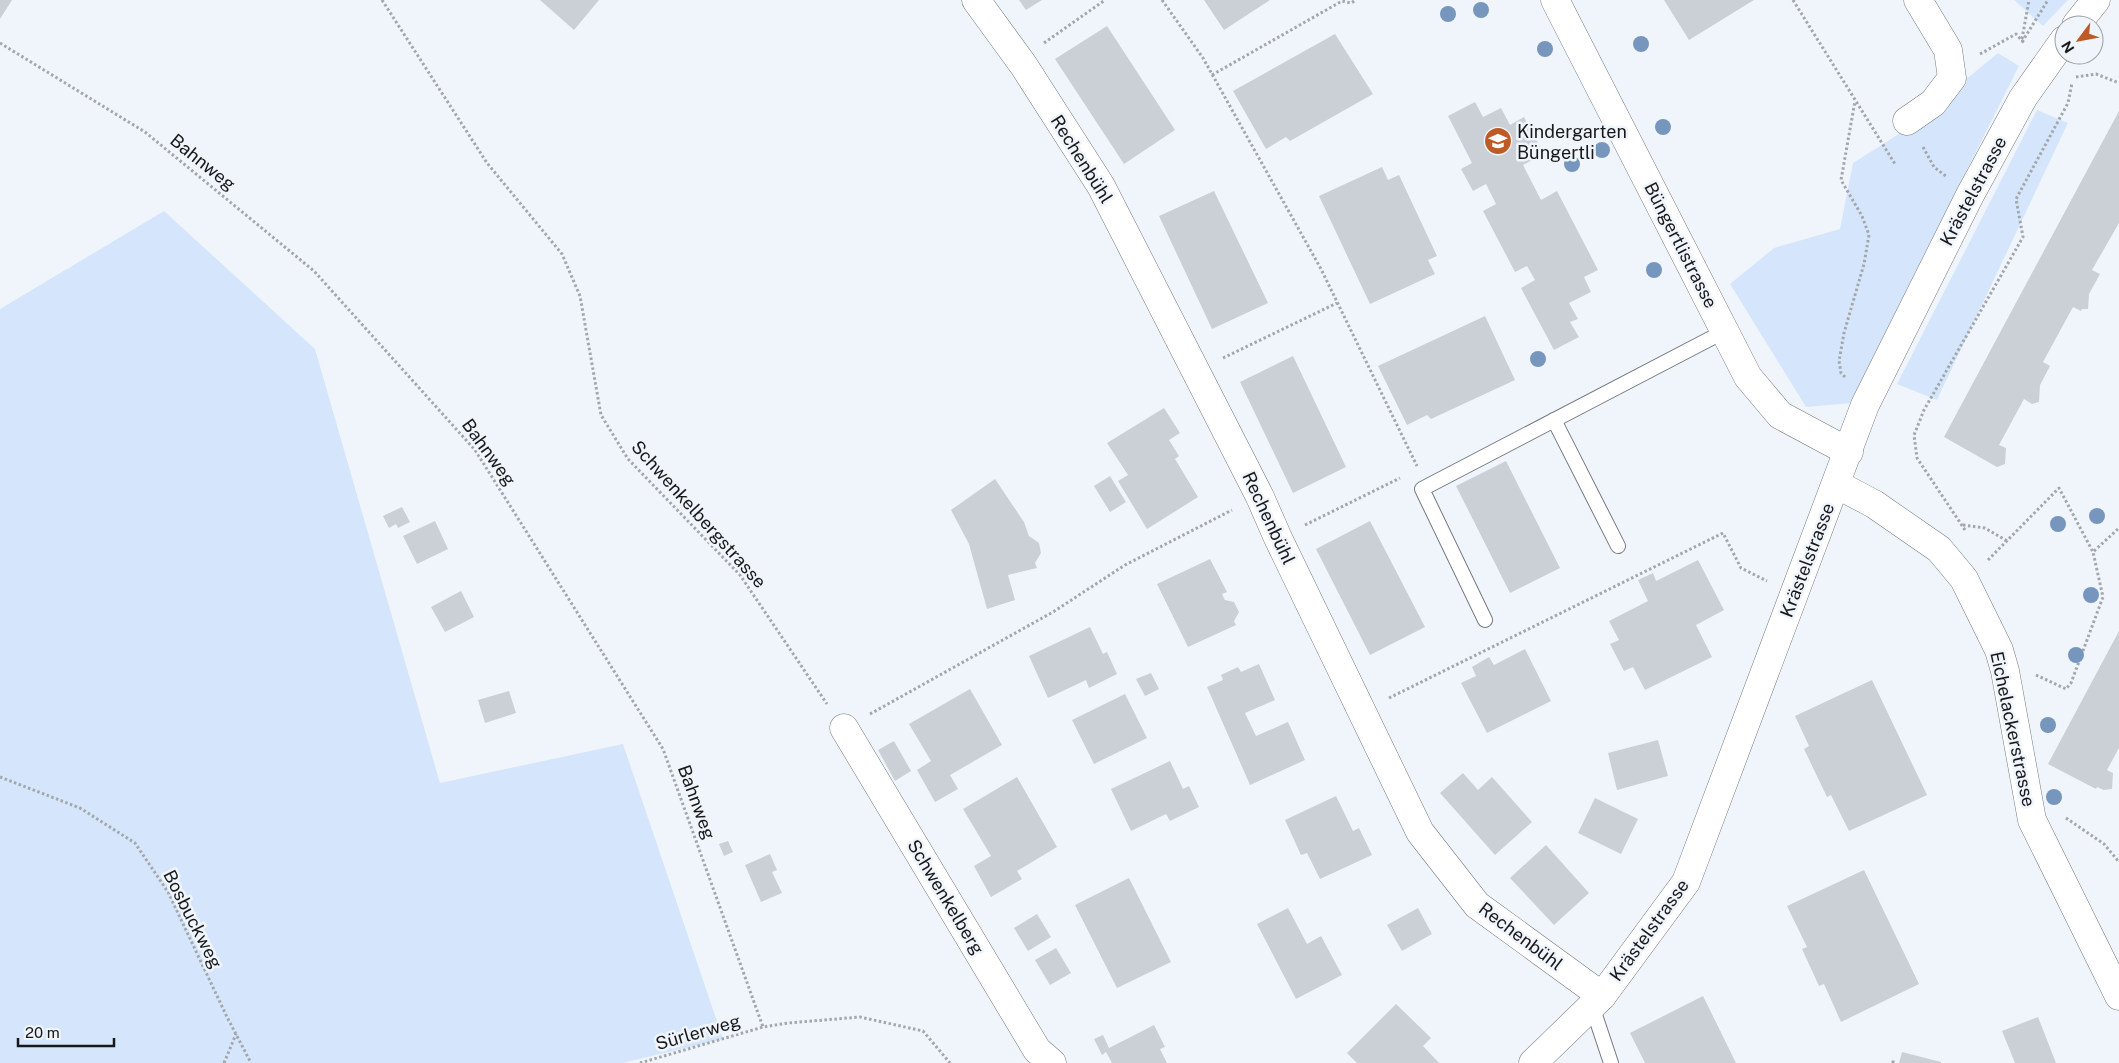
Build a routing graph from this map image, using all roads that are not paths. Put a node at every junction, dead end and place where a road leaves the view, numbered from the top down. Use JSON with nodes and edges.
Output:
{"nodes":[{"id":1,"x":976,"y":0,"type":"edge"},
{"id":2,"x":1555,"y":0,"type":"edge"},
{"id":3,"x":1918,"y":0,"type":"edge"},
{"id":4,"x":2096,"y":0,"type":"edge"},
{"id":5,"x":2084,"y":15,"type":"edge"},
{"id":6,"x":2054,"y":54,"type":"edge"},
{"id":7,"x":1907,"y":121,"type":"road end"},
{"id":8,"x":1725,"y":331,"type":"junction"},
{"id":9,"x":1554,"y":420,"type":"junction"},
{"id":10,"x":1848,"y":452,"type":"junction"},
{"id":11,"x":1836,"y":484,"type":"junction"},
{"id":12,"x":1618,"y":546,"type":"dead end"},
{"id":13,"x":1485,"y":620,"type":"dead end"},
{"id":14,"x":844,"y":728,"type":"road end"},
{"id":15,"x":2119,"y":996,"type":"edge"},
{"id":16,"x":1597,"y":1001,"type":"junction"},
{"id":17,"x":1052,"y":1063,"type":"edge"},
{"id":18,"x":1533,"y":1063,"type":"edge"},
{"id":19,"x":1611,"y":1063,"type":"edge"}],
"edges":[{"from":1,"to":16,"type":"street","name":"Rechenbühl"},
{"from":2,"to":8,"type":"street","name":"Büngertlistrasse"},
{"from":3,"to":7,"type":"street"},
{"from":4,"to":5,"type":"street"},
{"from":6,"to":10,"type":"street","name":"Krästelstrasse"},
{"from":8,"to":9,"type":"lane"},
{"from":8,"to":10,"type":"street","name":"Büngertlistrasse"},
{"from":9,"to":12,"type":"lane"},
{"from":9,"to":13,"type":"lane"},
{"from":10,"to":11,"type":"street","name":"Krästelstrasse"},
{"from":11,"to":15,"type":"street","name":"Eichelackerstrasse"},
{"from":11,"to":16,"type":"street","name":"Krästelstrasse"},
{"from":14,"to":17,"type":"street","name":"Schwenkelberg"},
{"from":16,"to":18,"type":"street","name":"Krästelstrasse"},
{"from":16,"to":19,"type":"lane"}]}
